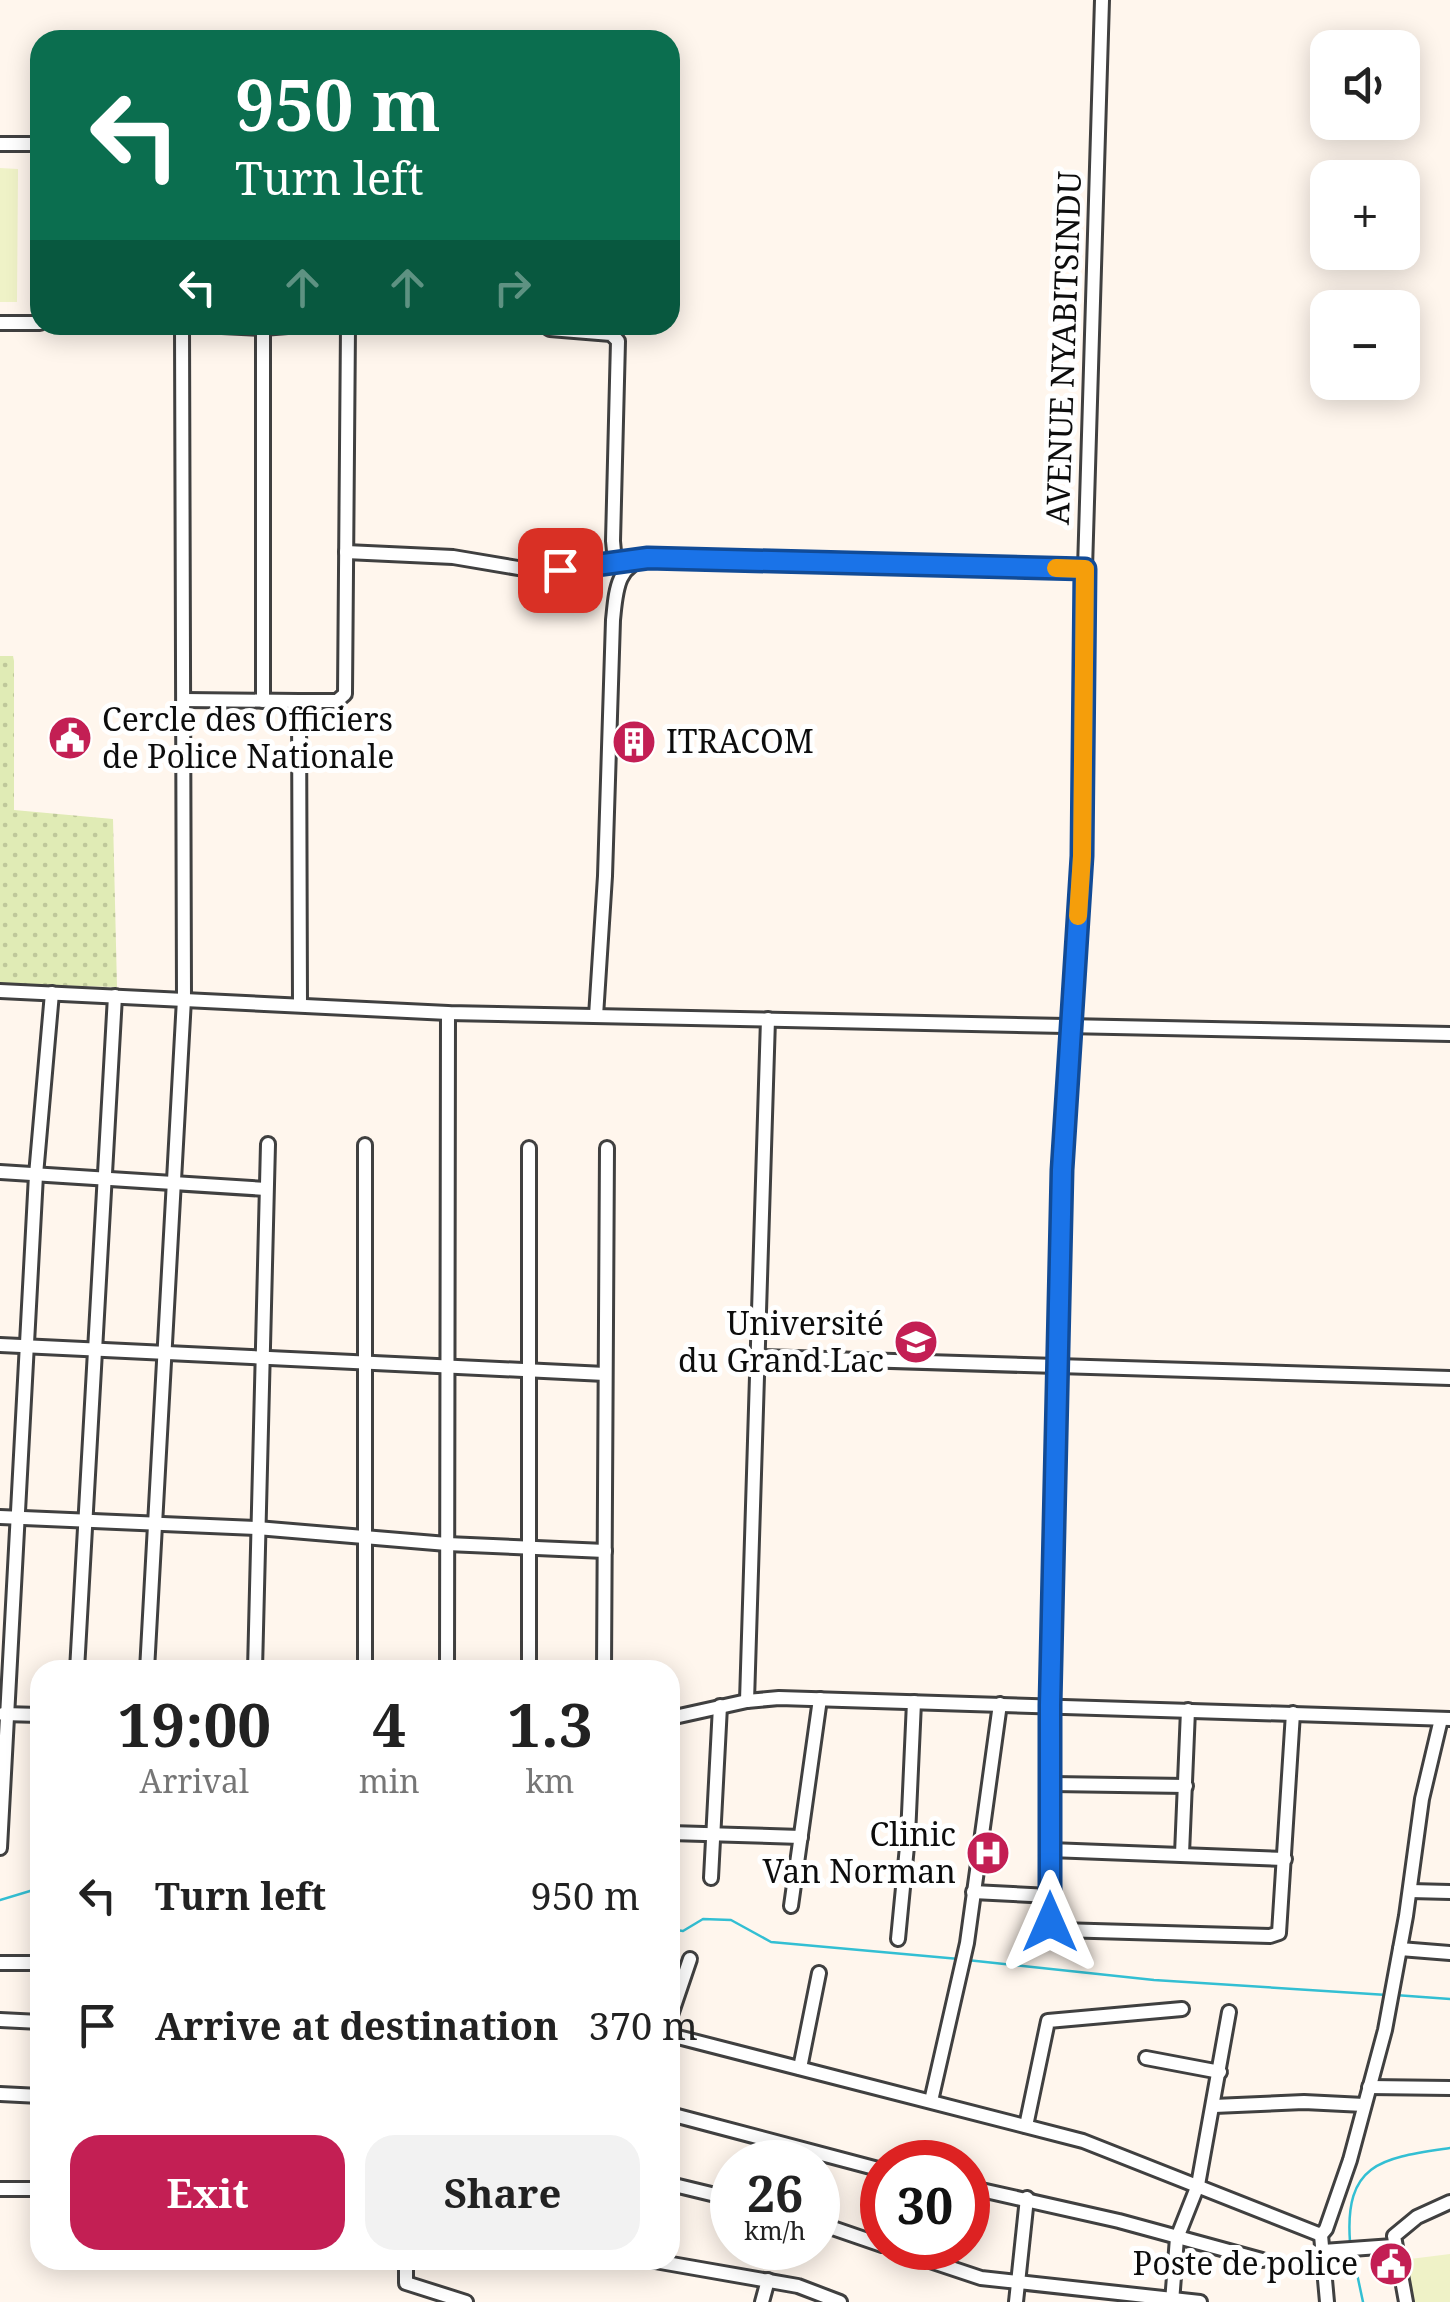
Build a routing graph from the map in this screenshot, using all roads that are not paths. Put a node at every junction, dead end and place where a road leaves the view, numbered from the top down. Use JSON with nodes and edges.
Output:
{"nodes":[{"id":1,"x":1102,"y":0,"type":"edge"},
{"id":2,"x":0,"y":144,"type":"edge"},
{"id":3,"x":30,"y":144,"type":"edge"},
{"id":4,"x":30,"y":323,"type":"edge"},
{"id":5,"x":0,"y":324,"type":"edge"},
{"id":6,"x":182,"y":335,"type":"edge"},
{"id":7,"x":263,"y":335,"type":"edge"},
{"id":8,"x":348,"y":335,"type":"edge"},
{"id":9,"x":612,"y":335,"type":"edge"},
{"id":10,"x":346,"y":552,"type":"junction"},
{"id":11,"x":634,"y":561,"type":"junction"},
{"id":12,"x":615,"y":562,"type":"junction"},
{"id":13,"x":1085,"y":569,"type":"junction"},
{"id":14,"x":184,"y":700,"type":"junction"},
{"id":15,"x":263,"y":701,"type":"junction"},
{"id":16,"x":299,"y":701,"type":"junction"},
{"id":17,"x":0,"y":990,"type":"edge"},
{"id":18,"x":52,"y":992,"type":"junction"},
{"id":19,"x":115,"y":996,"type":"junction"},
{"id":20,"x":184,"y":999,"type":"junction"},
{"id":21,"x":300,"y":1005,"type":"junction"},
{"id":22,"x":448,"y":1013,"type":"junction"},
{"id":23,"x":596,"y":1016,"type":"junction"},
{"id":24,"x":768,"y":1019,"type":"junction"},
{"id":25,"x":1070,"y":1024,"type":"junction"},
{"id":26,"x":1450,"y":1034,"type":"edge"},
{"id":27,"x":268,"y":1144,"type":"dead end"},
{"id":28,"x":365,"y":1145,"type":"dead end"},
{"id":29,"x":529,"y":1148,"type":"dead end"},
{"id":30,"x":607,"y":1148,"type":"dead end"},
{"id":31,"x":0,"y":1172,"type":"edge"},
{"id":32,"x":36,"y":1175,"type":"junction"},
{"id":33,"x":105,"y":1179,"type":"junction"},
{"id":34,"x":174,"y":1183,"type":"junction"},
{"id":35,"x":266,"y":1189,"type":"junction"},
{"id":36,"x":0,"y":1344,"type":"edge"},
{"id":37,"x":28,"y":1346,"type":"junction"},
{"id":38,"x":96,"y":1350,"type":"junction"},
{"id":39,"x":164,"y":1354,"type":"junction"},
{"id":40,"x":759,"y":1357,"type":"junction"},
{"id":41,"x":263,"y":1360,"type":"junction"},
{"id":42,"x":1058,"y":1364,"type":"junction"},
{"id":43,"x":364,"y":1365,"type":"junction"},
{"id":44,"x":450,"y":1368,"type":"junction"},
{"id":45,"x":526,"y":1371,"type":"junction"},
{"id":46,"x":604,"y":1374,"type":"junction"},
{"id":47,"x":1450,"y":1378,"type":"edge"},
{"id":48,"x":0,"y":1516,"type":"edge"},
{"id":49,"x":19,"y":1517,"type":"junction"},
{"id":50,"x":86,"y":1521,"type":"junction"},
{"id":51,"x":156,"y":1524,"type":"junction"},
{"id":52,"x":258,"y":1528,"type":"junction"},
{"id":53,"x":366,"y":1538,"type":"junction"},
{"id":54,"x":447,"y":1544,"type":"junction"},
{"id":55,"x":528,"y":1549,"type":"junction"},
{"id":56,"x":605,"y":1551,"type":"junction"},
{"id":57,"x":78,"y":1660,"type":"edge"},
{"id":58,"x":148,"y":1660,"type":"edge"},
{"id":59,"x":255,"y":1660,"type":"edge"},
{"id":60,"x":365,"y":1660,"type":"edge"},
{"id":61,"x":447,"y":1660,"type":"edge"},
{"id":62,"x":529,"y":1660,"type":"edge"},
{"id":63,"x":604,"y":1660,"type":"edge"},
{"id":64,"x":820,"y":1699,"type":"junction"},
{"id":65,"x":747,"y":1701,"type":"junction"},
{"id":66,"x":914,"y":1702,"type":"junction"},
{"id":67,"x":1000,"y":1704,"type":"junction"},
{"id":68,"x":1050,"y":1705,"type":"junction"},
{"id":69,"x":720,"y":1706,"type":"junction"},
{"id":70,"x":1188,"y":1710,"type":"junction"},
{"id":71,"x":1293,"y":1713,"type":"junction"},
{"id":72,"x":3,"y":1714,"type":"edge"},
{"id":73,"x":30,"y":1715,"type":"edge"},
{"id":74,"x":680,"y":1716,"type":"edge"},
{"id":75,"x":1445,"y":1719,"type":"edge"},
{"id":76,"x":1052,"y":1784,"type":"junction"},
{"id":77,"x":1186,"y":1786,"type":"junction"},
{"id":78,"x":1,"y":1811,"type":"edge"},
{"id":79,"x":680,"y":1833,"type":"edge"},
{"id":80,"x":714,"y":1834,"type":"junction"},
{"id":81,"x":801,"y":1837,"type":"junction"},
{"id":82,"x":0,"y":1848,"type":"edge"},
{"id":83,"x":1050,"y":1850,"type":"junction"},
{"id":84,"x":1182,"y":1854,"type":"junction"},
{"id":85,"x":1285,"y":1859,"type":"junction"},
{"id":86,"x":711,"y":1878,"type":"dead end"},
{"id":87,"x":1410,"y":1891,"type":"junction"},
{"id":88,"x":973,"y":1892,"type":"junction"},
{"id":89,"x":1450,"y":1892,"type":"edge"},
{"id":90,"x":1050,"y":1896,"type":"junction"},
{"id":91,"x":792,"y":1906,"type":"dead end"},
{"id":92,"x":898,"y":1939,"type":"dead end"},
{"id":93,"x":1400,"y":1949,"type":"junction"},
{"id":94,"x":1450,"y":1952,"type":"edge"},
{"id":95,"x":690,"y":1959,"type":"dead end"},
{"id":96,"x":30,"y":1962,"type":"edge"},
{"id":97,"x":0,"y":1963,"type":"edge"},
{"id":98,"x":819,"y":1973,"type":"dead end"},
{"id":99,"x":680,"y":1988,"type":"edge"},
{"id":100,"x":1182,"y":2009,"type":"dead end"},
{"id":101,"x":1230,"y":2012,"type":"dead end"},
{"id":102,"x":0,"y":2020,"type":"edge"},
{"id":103,"x":30,"y":2022,"type":"edge"},
{"id":104,"x":680,"y":2038,"type":"edge"},
{"id":105,"x":1146,"y":2058,"type":"dead end"},
{"id":106,"x":800,"y":2068,"type":"junction"},
{"id":107,"x":1220,"y":2072,"type":"junction"},
{"id":108,"x":1369,"y":2088,"type":"junction"},
{"id":109,"x":1450,"y":2088,"type":"edge"},
{"id":110,"x":0,"y":2094,"type":"edge"},
{"id":111,"x":30,"y":2096,"type":"edge"},
{"id":112,"x":931,"y":2101,"type":"junction"},
{"id":113,"x":1364,"y":2104,"type":"junction"},
{"id":114,"x":1214,"y":2106,"type":"junction"},
{"id":115,"x":680,"y":2117,"type":"edge"},
{"id":116,"x":1026,"y":2126,"type":"junction"},
{"id":117,"x":860,"y":2164,"type":"edge"},
{"id":118,"x":1198,"y":2185,"type":"junction"},
{"id":119,"x":680,"y":2186,"type":"edge"},
{"id":120,"x":0,"y":2190,"type":"edge"},
{"id":121,"x":30,"y":2190,"type":"edge"},
{"id":122,"x":990,"y":2190,"type":"edge"},
{"id":123,"x":710,"y":2194,"type":"edge"},
{"id":124,"x":1027,"y":2198,"type":"junction"},
{"id":125,"x":1450,"y":2202,"type":"edge"},
{"id":126,"x":1320,"y":2235,"type":"junction"},
{"id":127,"x":1178,"y":2238,"type":"junction"},
{"id":128,"x":1393,"y":2246,"type":"junction"},
{"id":129,"x":1323,"y":2251,"type":"junction"},
{"id":130,"x":1262,"y":2260,"type":"dead end"},
{"id":131,"x":680,"y":2265,"type":"edge"},
{"id":132,"x":406,"y":2270,"type":"edge"},
{"id":133,"x":957,"y":2270,"type":"edge"},
{"id":134,"x":768,"y":2280,"type":"junction"},
{"id":135,"x":1019,"y":2283,"type":"junction"},
{"id":136,"x":1098,"y":2297,"type":"edge"},
{"id":137,"x":1173,"y":2300,"type":"edge"},
{"id":138,"x":466,"y":2302,"type":"edge"},
{"id":139,"x":762,"y":2302,"type":"edge"},
{"id":140,"x":840,"y":2302,"type":"edge"},
{"id":141,"x":1016,"y":2302,"type":"edge"},
{"id":142,"x":1200,"y":2302,"type":"edge"},
{"id":143,"x":1328,"y":2302,"type":"edge"},
{"id":144,"x":1406,"y":2302,"type":"edge"}],
"edges":[{"from":1,"to":13,"type":"street","name":"AVENUE NYABITSINDU"},
{"from":2,"to":3,"type":"street"},
{"from":4,"to":5,"type":"street"},
{"from":6,"to":14,"type":"street"},
{"from":7,"to":15,"type":"street"},
{"from":8,"to":10,"type":"street"},
{"from":9,"to":12,"type":"street"},
{"from":10,"to":12,"type":"street"},
{"from":10,"to":16,"type":"street"},
{"from":11,"to":12,"type":"street"},
{"from":11,"to":13,"type":"street"},
{"from":11,"to":23,"type":"street"},
{"from":13,"to":25,"type":"street","name":"AVENUE NYABITSINDU"},
{"from":14,"to":15,"type":"street"},
{"from":14,"to":20,"type":"street"},
{"from":15,"to":16,"type":"street"},
{"from":16,"to":21,"type":"street"},
{"from":17,"to":18,"type":"street"},
{"from":18,"to":19,"type":"street"},
{"from":18,"to":32,"type":"street"},
{"from":19,"to":20,"type":"street"},
{"from":19,"to":33,"type":"street"},
{"from":20,"to":21,"type":"street"},
{"from":20,"to":34,"type":"street"},
{"from":21,"to":22,"type":"street"},
{"from":22,"to":23,"type":"street"},
{"from":22,"to":44,"type":"street"},
{"from":23,"to":24,"type":"street"},
{"from":24,"to":25,"type":"street"},
{"from":24,"to":40,"type":"street"},
{"from":25,"to":26,"type":"street"},
{"from":25,"to":42,"type":"street","name":"AVENUE NYABITSINDU"},
{"from":27,"to":35,"type":"street"},
{"from":28,"to":43,"type":"street"},
{"from":29,"to":45,"type":"street"},
{"from":30,"to":46,"type":"street"},
{"from":31,"to":32,"type":"street"},
{"from":32,"to":33,"type":"street"},
{"from":32,"to":37,"type":"street"},
{"from":33,"to":34,"type":"street"},
{"from":33,"to":38,"type":"street"},
{"from":34,"to":35,"type":"street"},
{"from":34,"to":39,"type":"street"},
{"from":35,"to":41,"type":"street"},
{"from":36,"to":37,"type":"street"},
{"from":37,"to":38,"type":"street"},
{"from":37,"to":49,"type":"street"},
{"from":38,"to":39,"type":"street"},
{"from":38,"to":50,"type":"street"},
{"from":39,"to":41,"type":"street"},
{"from":39,"to":51,"type":"street"},
{"from":40,"to":42,"type":"street"},
{"from":40,"to":65,"type":"street"},
{"from":41,"to":43,"type":"street"},
{"from":41,"to":52,"type":"street"},
{"from":42,"to":47,"type":"street"},
{"from":42,"to":68,"type":"street","name":"AVENUE NYABITSINDU"},
{"from":43,"to":44,"type":"street"},
{"from":43,"to":53,"type":"street"},
{"from":44,"to":45,"type":"street"},
{"from":44,"to":54,"type":"street"},
{"from":45,"to":46,"type":"street"},
{"from":45,"to":55,"type":"street"},
{"from":46,"to":56,"type":"street"},
{"from":48,"to":49,"type":"street"},
{"from":49,"to":50,"type":"street"},
{"from":49,"to":72,"type":"street"},
{"from":50,"to":51,"type":"street"},
{"from":50,"to":57,"type":"street"},
{"from":51,"to":52,"type":"street"},
{"from":51,"to":58,"type":"street"},
{"from":52,"to":53,"type":"street"},
{"from":52,"to":59,"type":"street"},
{"from":53,"to":54,"type":"street"},
{"from":53,"to":60,"type":"street"},
{"from":54,"to":55,"type":"street"},
{"from":54,"to":61,"type":"street"},
{"from":55,"to":56,"type":"street"},
{"from":55,"to":62,"type":"street"},
{"from":56,"to":63,"type":"street"},
{"from":64,"to":65,"type":"street"},
{"from":64,"to":66,"type":"street"},
{"from":64,"to":81,"type":"street"},
{"from":65,"to":69,"type":"street"},
{"from":66,"to":67,"type":"street"},
{"from":66,"to":92,"type":"street"},
{"from":67,"to":68,"type":"street"},
{"from":67,"to":88,"type":"street"},
{"from":68,"to":70,"type":"street"},
{"from":68,"to":76,"type":"street","name":"AVENUE NYABITSINDU"},
{"from":69,"to":74,"type":"street"},
{"from":69,"to":80,"type":"street"},
{"from":70,"to":71,"type":"street"},
{"from":70,"to":77,"type":"street"},
{"from":71,"to":75,"type":"street"},
{"from":71,"to":85,"type":"street"},
{"from":72,"to":73,"type":"street"},
{"from":72,"to":78,"type":"street"},
{"from":75,"to":87,"type":"street"},
{"from":76,"to":77,"type":"street"},
{"from":76,"to":83,"type":"street","name":"AVENUE NYABITSINDU"},
{"from":77,"to":84,"type":"street"},
{"from":78,"to":82,"type":"street"},
{"from":79,"to":80,"type":"street"},
{"from":80,"to":81,"type":"street"},
{"from":80,"to":86,"type":"street"},
{"from":81,"to":91,"type":"street"},
{"from":83,"to":84,"type":"street"},
{"from":83,"to":90,"type":"street","name":"AVENUE NYABITSINDU"},
{"from":84,"to":85,"type":"street"},
{"from":85,"to":90,"type":"street"},
{"from":87,"to":89,"type":"street"},
{"from":87,"to":93,"type":"street"},
{"from":88,"to":90,"type":"street"},
{"from":88,"to":112,"type":"street"},
{"from":93,"to":94,"type":"street"},
{"from":93,"to":108,"type":"street"},
{"from":95,"to":99,"type":"street"},
{"from":96,"to":97,"type":"street"},
{"from":98,"to":106,"type":"street"},
{"from":100,"to":116,"type":"street"},
{"from":101,"to":107,"type":"street"},
{"from":102,"to":103,"type":"street"},
{"from":104,"to":106,"type":"street"},
{"from":105,"to":107,"type":"street"},
{"from":106,"to":112,"type":"street"},
{"from":107,"to":114,"type":"street"},
{"from":108,"to":109,"type":"street"},
{"from":108,"to":113,"type":"street"},
{"from":110,"to":111,"type":"street"},
{"from":112,"to":116,"type":"street"},
{"from":113,"to":114,"type":"street"},
{"from":113,"to":126,"type":"street"},
{"from":114,"to":118,"type":"street"},
{"from":115,"to":117,"type":"street"},
{"from":116,"to":118,"type":"street"},
{"from":118,"to":126,"type":"street"},
{"from":118,"to":127,"type":"street"},
{"from":119,"to":123,"type":"street"},
{"from":120,"to":121,"type":"street"},
{"from":122,"to":124,"type":"street"},
{"from":124,"to":127,"type":"street"},
{"from":124,"to":135,"type":"street"},
{"from":125,"to":128,"type":"street"},
{"from":126,"to":129,"type":"street"},
{"from":127,"to":130,"type":"street"},
{"from":127,"to":137,"type":"street"},
{"from":128,"to":129,"type":"street"},
{"from":128,"to":144,"type":"street"},
{"from":129,"to":143,"type":"street"},
{"from":131,"to":134,"type":"street"},
{"from":132,"to":138,"type":"street"},
{"from":133,"to":135,"type":"street"},
{"from":134,"to":139,"type":"street"},
{"from":134,"to":140,"type":"street"},
{"from":135,"to":136,"type":"street"},
{"from":135,"to":141,"type":"street"},
{"from":136,"to":137,"type":"street"},
{"from":137,"to":142,"type":"street"}]}
